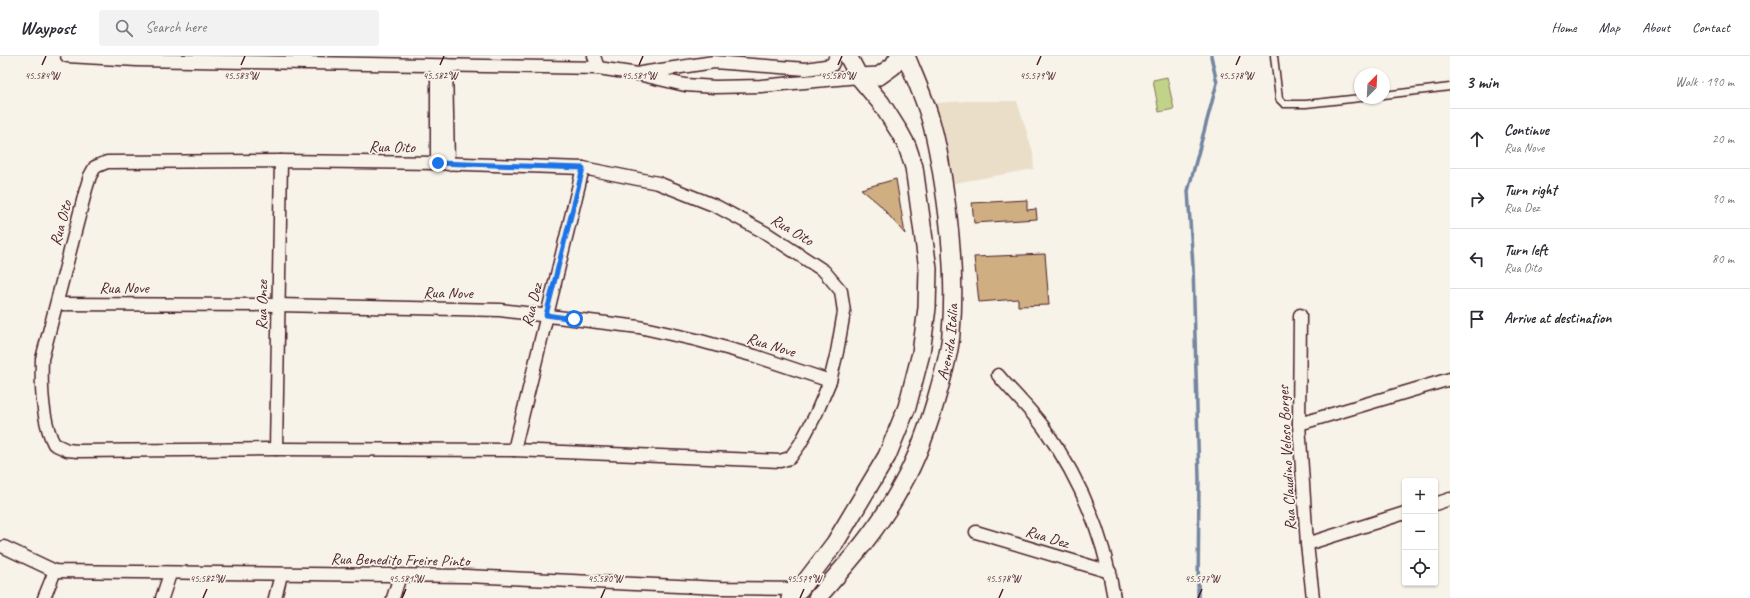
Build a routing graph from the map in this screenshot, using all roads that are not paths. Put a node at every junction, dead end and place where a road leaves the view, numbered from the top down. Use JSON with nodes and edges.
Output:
{"nodes":[{"id":1,"x":67,"y":56,"type":"edge"},
{"id":2,"x":594,"y":56,"type":"edge"},
{"id":3,"x":836,"y":56,"type":"edge"},
{"id":4,"x":848,"y":56,"type":"edge"},
{"id":5,"x":900,"y":56,"type":"edge"},
{"id":6,"x":906,"y":56,"type":"edge"},
{"id":7,"x":1274,"y":56,"type":"edge"},
{"id":8,"x":578,"y":62,"type":"edge"},
{"id":9,"x":442,"y":65,"type":"junction"},
{"id":10,"x":598,"y":68,"type":"junction"},
{"id":11,"x":638,"y":74,"type":"junction"},
{"id":12,"x":860,"y":77,"type":"junction"},
{"id":13,"x":1450,"y":87,"type":"edge"},
{"id":14,"x":1390,"y":94,"type":"edge"},
{"id":15,"x":1354,"y":99,"type":"edge"},
{"id":16,"x":281,"y":161,"type":"junction"},
{"id":17,"x":443,"y":163,"type":"junction"},
{"id":18,"x":583,"y":168,"type":"junction"},
{"id":19,"x":57,"y":304,"type":"junction"},
{"id":20,"x":278,"y":305,"type":"junction"},
{"id":21,"x":546,"y":315,"type":"junction"},
{"id":22,"x":1300,"y":315,"type":"dead end"},
{"id":23,"x":998,"y":375,"type":"dead end"},
{"id":24,"x":1450,"y":379,"type":"edge"},
{"id":25,"x":830,"y":381,"type":"junction"},
{"id":26,"x":1299,"y":424,"type":"junction"},
{"id":27,"x":276,"y":449,"type":"junction"},
{"id":28,"x":514,"y":450,"type":"junction"},
{"id":29,"x":1450,"y":499,"type":"edge"},
{"id":30,"x":1438,"y":503,"type":"edge"},
{"id":31,"x":1402,"y":514,"type":"edge"},
{"id":32,"x":976,"y":532,"type":"dead end"},
{"id":33,"x":1307,"y":544,"type":"junction"},
{"id":34,"x":4,"y":547,"type":"dead end"},
{"id":35,"x":54,"y":571,"type":"junction"},
{"id":36,"x":1110,"y":572,"type":"junction"},
{"id":37,"x":170,"y":574,"type":"junction"},
{"id":38,"x":281,"y":575,"type":"junction"},
{"id":39,"x":400,"y":576,"type":"junction"},
{"id":40,"x":795,"y":593,"type":"edge"},
{"id":41,"x":44,"y":598,"type":"edge"},
{"id":42,"x":162,"y":598,"type":"edge"},
{"id":43,"x":274,"y":598,"type":"edge"},
{"id":44,"x":393,"y":598,"type":"edge"},
{"id":45,"x":817,"y":598,"type":"edge"},
{"id":46,"x":1114,"y":598,"type":"edge"},
{"id":47,"x":1313,"y":598,"type":"edge"}],
"edges":[{"from":1,"to":9,"type":"street"},
{"from":2,"to":10,"type":"street"},
{"from":3,"to":11,"type":"street"},
{"from":4,"to":12,"type":"main road","name":"Avenida Itália"},
{"from":5,"to":12,"type":"main road"},
{"from":6,"to":45,"type":"main road","name":"Avenida Itália"},
{"from":7,"to":15,"type":"lane"},
{"from":8,"to":9,"type":"street"},
{"from":8,"to":10,"type":"street"},
{"from":9,"to":17,"type":"street"},
{"from":10,"to":11,"type":"street"},
{"from":11,"to":12,"type":"street"},
{"from":12,"to":40,"type":"main road","name":"Avenida Itália"},
{"from":13,"to":14,"type":"lane"},
{"from":16,"to":17,"type":"street","name":"Rua Oito"},
{"from":16,"to":19,"type":"street","name":"Rua Oito"},
{"from":16,"to":20,"type":"street","name":"Rua Onze"},
{"from":17,"to":18,"type":"street","name":"Rua Oito"},
{"from":18,"to":21,"type":"street","name":"Rua Dez"},
{"from":18,"to":25,"type":"street","name":"Rua Oito"},
{"from":19,"to":20,"type":"street","name":"Rua Nove"},
{"from":19,"to":27,"type":"street","name":"Rua Oito"},
{"from":20,"to":21,"type":"street","name":"Rua Nove"},
{"from":20,"to":27,"type":"street","name":"Rua Onze"},
{"from":21,"to":25,"type":"street","name":"Rua Nove"},
{"from":21,"to":28,"type":"street","name":"Rua Dez"},
{"from":22,"to":26,"type":"street","name":"Rua Claudino Veloso Borges"},
{"from":23,"to":36,"type":"street"},
{"from":24,"to":26,"type":"street"},
{"from":25,"to":28,"type":"street","name":"Rua Oito"},
{"from":26,"to":33,"type":"street","name":"Rua Claudino Veloso Borges"},
{"from":27,"to":28,"type":"street","name":"Rua Oito"},
{"from":29,"to":30,"type":"street"},
{"from":31,"to":33,"type":"street"},
{"from":32,"to":36,"type":"street","name":"Rua Dez"},
{"from":33,"to":47,"type":"street","name":"Rua Claudino Veloso Borges"},
{"from":34,"to":35,"type":"street","name":"Rua Benedito Freire Pinto"},
{"from":35,"to":37,"type":"street","name":"Rua Benedito Freire Pinto"},
{"from":35,"to":41,"type":"street"},
{"from":36,"to":46,"type":"street"},
{"from":37,"to":38,"type":"street","name":"Rua Benedito Freire Pinto"},
{"from":37,"to":42,"type":"street"},
{"from":38,"to":39,"type":"street","name":"Rua Benedito Freire Pinto"},
{"from":38,"to":43,"type":"street"},
{"from":39,"to":40,"type":"street","name":"Rua Benedito Freire Pinto"},
{"from":39,"to":44,"type":"street"}]}
